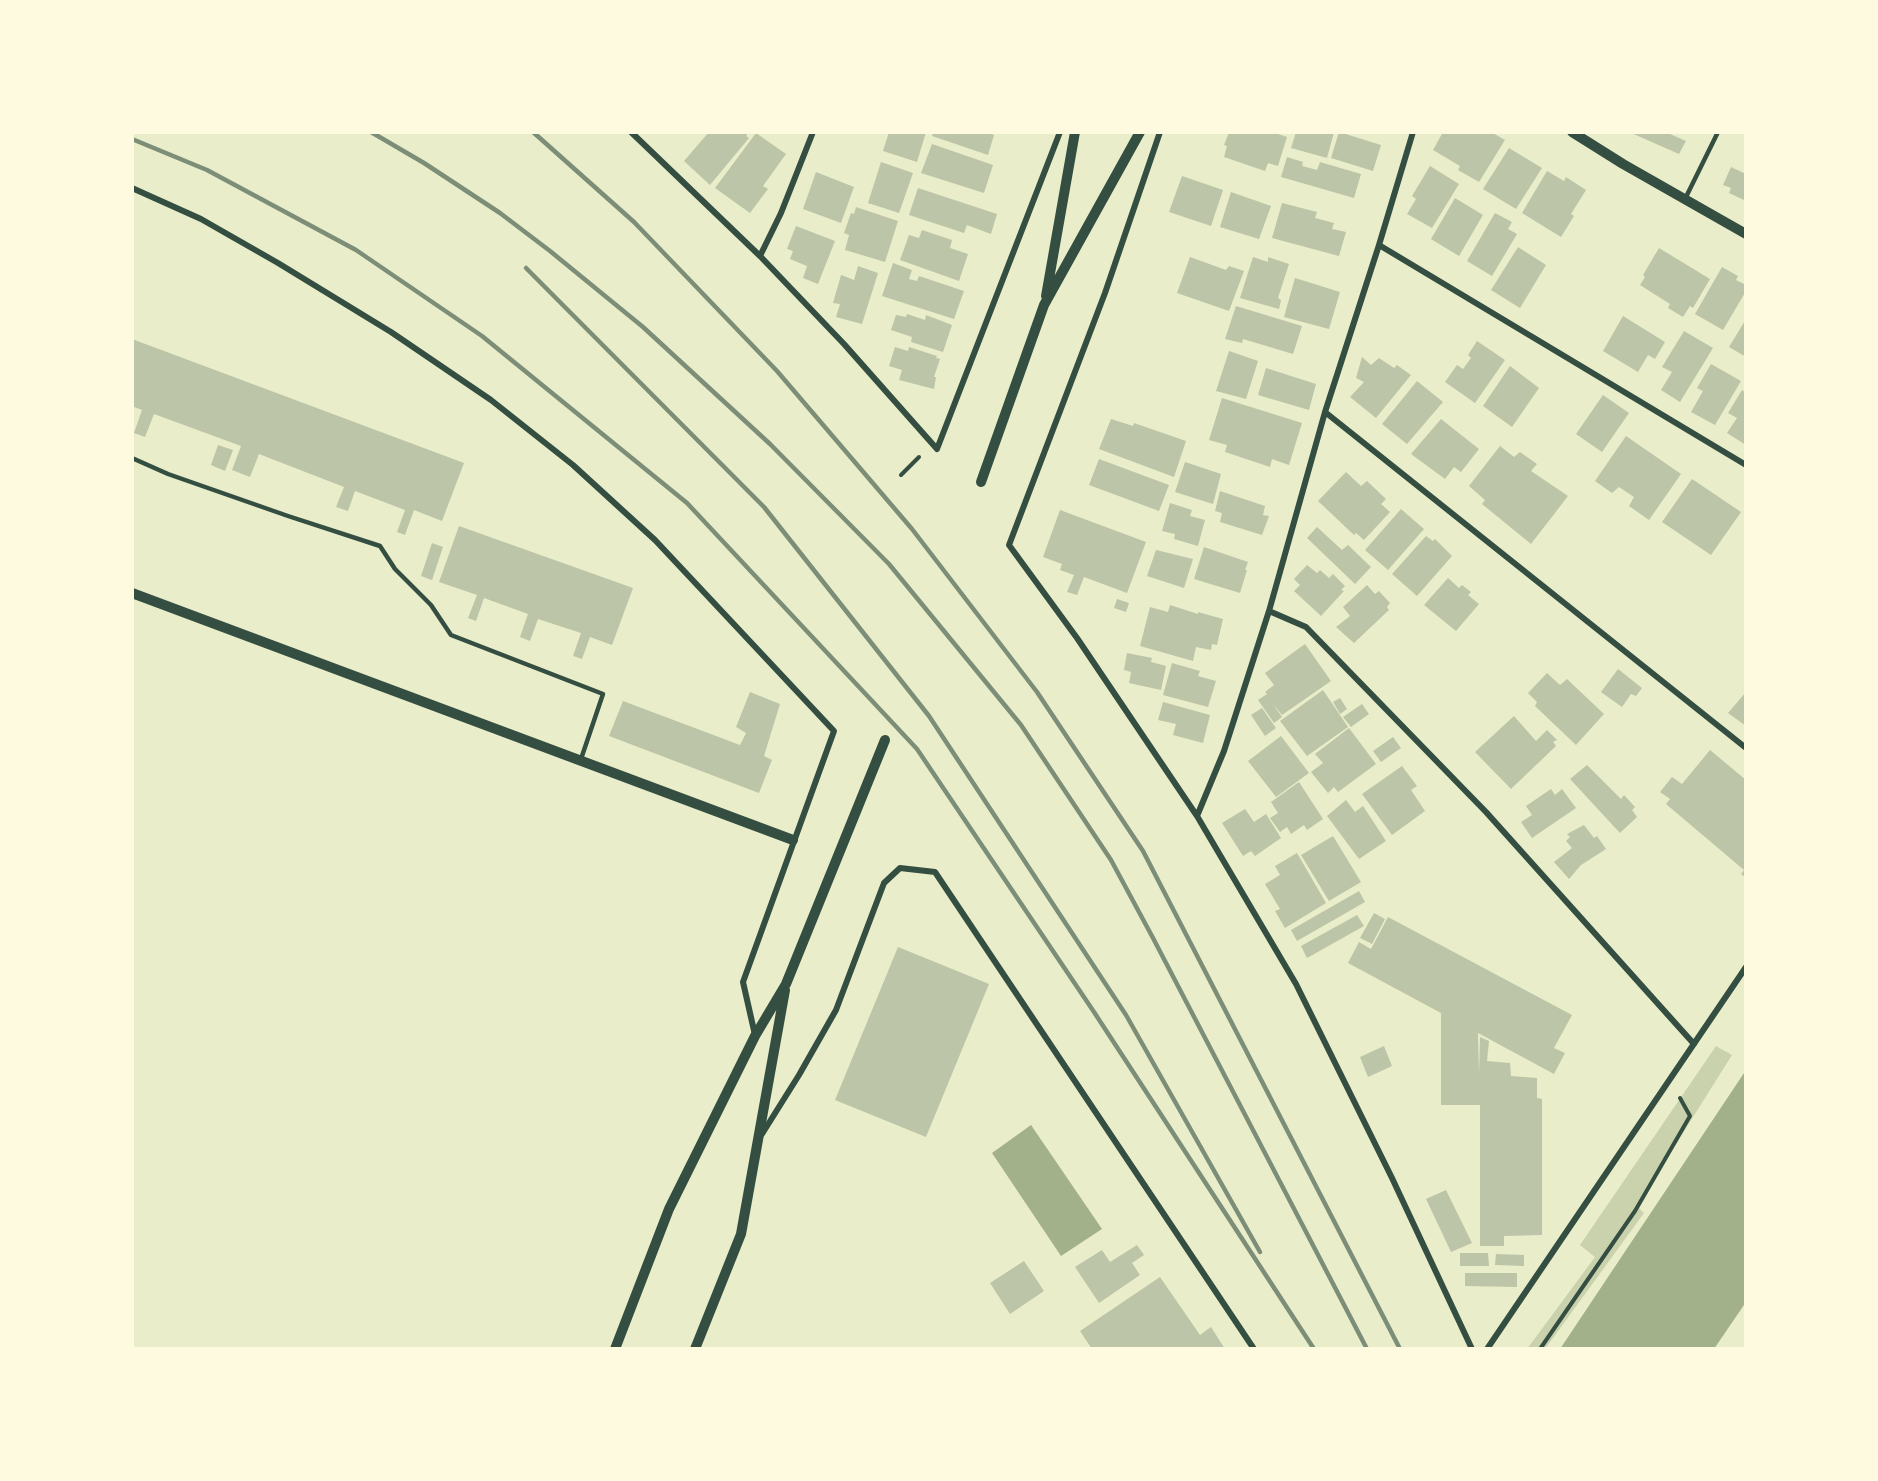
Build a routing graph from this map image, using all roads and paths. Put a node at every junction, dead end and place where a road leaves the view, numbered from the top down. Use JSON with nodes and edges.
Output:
{"nodes":[{"id":1,"x":631,"y":132,"type":"edge"},
{"id":2,"x":813,"y":132,"type":"edge"},
{"id":3,"x":1060,"y":132,"type":"edge"},
{"id":4,"x":1075,"y":132,"type":"edge"},
{"id":5,"x":1140,"y":132,"type":"edge"},
{"id":6,"x":1160,"y":132,"type":"edge"},
{"id":7,"x":1413,"y":132,"type":"edge"},
{"id":8,"x":1572,"y":132,"type":"edge"},
{"id":9,"x":1718,"y":132,"type":"edge"},
{"id":10,"x":132,"y":188,"type":"edge"},
{"id":11,"x":1685,"y":199,"type":"junction"},
{"id":12,"x":1746,"y":234,"type":"edge"},
{"id":13,"x":1379,"y":245,"type":"junction"},
{"id":14,"x":760,"y":256,"type":"junction"},
{"id":15,"x":1044,"y":305,"type":"junction"},
{"id":16,"x":1325,"y":412,"type":"junction"},
{"id":17,"x":132,"y":458,"type":"edge"},
{"id":18,"x":1746,"y":465,"type":"edge"},
{"id":19,"x":981,"y":482,"type":"dead end"},
{"id":20,"x":132,"y":592,"type":"edge"},
{"id":21,"x":1269,"y":611,"type":"junction"},
{"id":22,"x":885,"y":740,"type":"dead end"},
{"id":23,"x":1746,"y":748,"type":"edge"},
{"id":24,"x":580,"y":761,"type":"junction"},
{"id":25,"x":1197,"y":816,"type":"junction"},
{"id":26,"x":794,"y":840,"type":"junction"},
{"id":27,"x":1746,"y":967,"type":"edge"},
{"id":28,"x":786,"y":984,"type":"junction"},
{"id":29,"x":755,"y":1036,"type":"junction"},
{"id":30,"x":1694,"y":1044,"type":"junction"},
{"id":31,"x":1670,"y":1079,"type":"junction"},
{"id":32,"x":760,"y":1138,"type":"junction"},
{"id":33,"x":615,"y":1349,"type":"edge"},
{"id":34,"x":695,"y":1349,"type":"edge"},
{"id":35,"x":1254,"y":1349,"type":"edge"},
{"id":36,"x":1472,"y":1349,"type":"edge"},
{"id":37,"x":1488,"y":1349,"type":"edge"},
{"id":38,"x":1540,"y":1349,"type":"edge"}],
"edges":[{"from":1,"to":14,"type":"street"},
{"from":2,"to":14,"type":"street"},
{"from":3,"to":14,"type":"street"},
{"from":4,"to":15,"type":"street"},
{"from":5,"to":15,"type":"street"},
{"from":6,"to":25,"type":"street"},
{"from":7,"to":13,"type":"street"},
{"from":8,"to":11,"type":"street"},
{"from":9,"to":11,"type":"lane"},
{"from":10,"to":26,"type":"street"},
{"from":11,"to":12,"type":"street"},
{"from":13,"to":16,"type":"street"},
{"from":13,"to":18,"type":"street"},
{"from":15,"to":19,"type":"street"},
{"from":16,"to":21,"type":"street"},
{"from":16,"to":23,"type":"street"},
{"from":17,"to":24,"type":"lane"},
{"from":20,"to":24,"type":"street"},
{"from":21,"to":25,"type":"street"},
{"from":21,"to":30,"type":"street"},
{"from":22,"to":28,"type":"street"},
{"from":24,"to":26,"type":"street"},
{"from":25,"to":36,"type":"street"},
{"from":26,"to":29,"type":"street"},
{"from":27,"to":30,"type":"street"},
{"from":28,"to":29,"type":"street"},
{"from":28,"to":32,"type":"street"},
{"from":29,"to":33,"type":"street"},
{"from":30,"to":31,"type":"street"},
{"from":31,"to":37,"type":"street"},
{"from":31,"to":38,"type":"path"},
{"from":32,"to":34,"type":"street"},
{"from":32,"to":35,"type":"street"}]}
